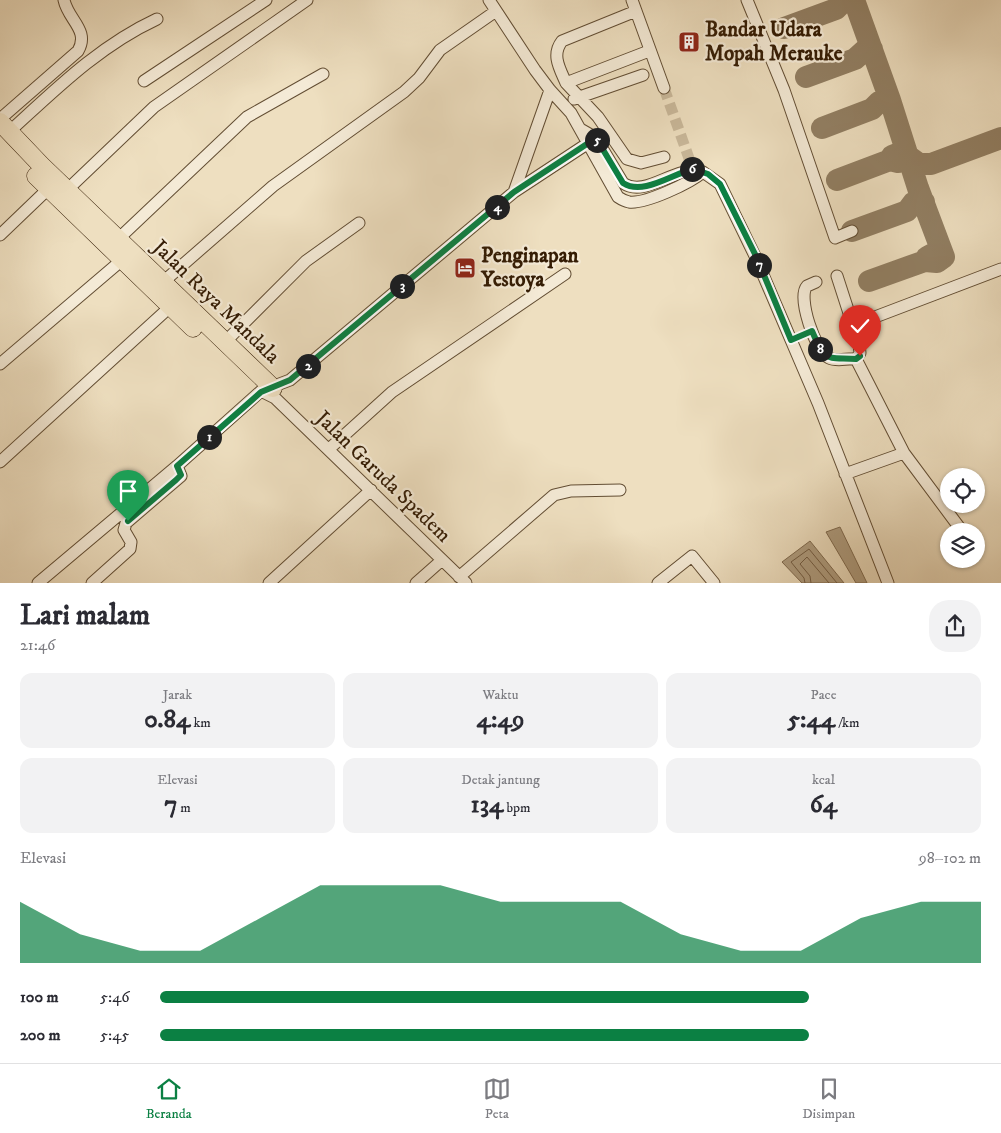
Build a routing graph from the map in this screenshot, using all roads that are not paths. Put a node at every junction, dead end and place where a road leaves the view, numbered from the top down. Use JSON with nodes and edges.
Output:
{"nodes":[{"id":1,"x":64,"y":0,"type":"edge"},
{"id":2,"x":266,"y":0,"type":"edge"},
{"id":3,"x":307,"y":0,"type":"edge"},
{"id":4,"x":489,"y":0,"type":"edge"},
{"id":5,"x":747,"y":0,"type":"edge"},
{"id":6,"x":634,"y":6,"type":"edge"},
{"id":7,"x":496,"y":11,"type":"junction"},
{"id":8,"x":157,"y":19,"type":"dead end"},
{"id":9,"x":649,"y":50,"type":"junction"},
{"id":10,"x":609,"y":66,"type":"junction"},
{"id":11,"x":323,"y":74,"type":"dead end"},
{"id":12,"x":643,"y":75,"type":"dead end"},
{"id":13,"x":144,"y":81,"type":"dead end"},
{"id":14,"x":566,"y":84,"type":"junction"},
{"id":15,"x":615,"y":84,"type":"junction"},
{"id":16,"x":664,"y":88,"type":"tunnel mouth"},
{"id":17,"x":550,"y":90,"type":"junction"},
{"id":18,"x":579,"y":97,"type":"junction"},
{"id":19,"x":563,"y":102,"type":"junction"},
{"id":20,"x":2,"y":128,"type":"edge"},
{"id":21,"x":592,"y":142,"type":"junction"},
{"id":22,"x":664,"y":157,"type":"dead end"},
{"id":23,"x":48,"y":188,"type":"junction"},
{"id":24,"x":67,"y":190,"type":"junction"},
{"id":25,"x":514,"y":192,"type":"junction"},
{"id":26,"x":359,"y":222,"type":"dead end"},
{"id":27,"x":852,"y":231,"type":"dead end"},
{"id":28,"x":0,"y":235,"type":"edge"},
{"id":29,"x":114,"y":243,"type":"junction"},
{"id":30,"x":122,"y":260,"type":"junction"},
{"id":31,"x":1001,"y":269,"type":"edge"},
{"id":32,"x":565,"y":274,"type":"dead end"},
{"id":33,"x":837,"y":276,"type":"dead end"},
{"id":34,"x":163,"y":282,"type":"junction"},
{"id":35,"x":816,"y":282,"type":"dead end"},
{"id":36,"x":171,"y":306,"type":"junction"},
{"id":37,"x":854,"y":325,"type":"junction"},
{"id":38,"x":812,"y":331,"type":"junction"},
{"id":39,"x":791,"y":340,"type":"junction"},
{"id":40,"x":225,"y":342,"type":"junction"},
{"id":41,"x":856,"y":359,"type":"junction"},
{"id":42,"x":0,"y":364,"type":"edge"},
{"id":43,"x":270,"y":392,"type":"junction"},
{"id":44,"x":329,"y":448,"type":"junction"},
{"id":45,"x":904,"y":453,"type":"junction"},
{"id":46,"x":0,"y":462,"type":"edge"},
{"id":47,"x":177,"y":466,"type":"junction"},
{"id":48,"x":845,"y":474,"type":"junction"},
{"id":49,"x":371,"y":490,"type":"junction"},
{"id":50,"x":620,"y":490,"type":"dead end"},
{"id":51,"x":956,"y":523,"type":"edge"},
{"id":52,"x":442,"y":560,"type":"junction"},
{"id":53,"x":463,"y":580,"type":"edge"},
{"id":54,"x":38,"y":583,"type":"edge"},
{"id":55,"x":92,"y":583,"type":"edge"},
{"id":56,"x":269,"y":583,"type":"edge"},
{"id":57,"x":416,"y":583,"type":"edge"},
{"id":58,"x":658,"y":583,"type":"edge"},
{"id":59,"x":714,"y":583,"type":"edge"},
{"id":60,"x":888,"y":583,"type":"edge"}],
"edges":[{"from":1,"to":20,"type":"street"},
{"from":2,"to":13,"type":"street"},
{"from":3,"to":24,"type":"street"},
{"from":4,"to":7,"type":"street"},
{"from":5,"to":27,"type":"street"},
{"from":6,"to":9,"type":"street"},
{"from":6,"to":14,"type":"street"},
{"from":7,"to":17,"type":"street"},
{"from":7,"to":34,"type":"street"},
{"from":8,"to":20,"type":"street"},
{"from":9,"to":10,"type":"street"},
{"from":9,"to":16,"type":"street"},
{"from":10,"to":14,"type":"street"},
{"from":10,"to":15,"type":"street"},
{"from":11,"to":29,"type":"street"},
{"from":12,"to":15,"type":"street"},
{"from":14,"to":18,"type":"street"},
{"from":15,"to":18,"type":"street"},
{"from":17,"to":19,"type":"street"},
{"from":17,"to":25,"type":"street"},
{"from":18,"to":19,"type":"street"},
{"from":18,"to":22,"type":"street"},
{"from":19,"to":21,"type":"street"},
{"from":20,"to":23,"type":"highway","name":"Jalan Raya Mandala"},
{"from":20,"to":24,"type":"highway","name":"Jalan Raya Mandala"},
{"from":21,"to":25,"type":"street"},
{"from":21,"to":39,"type":"street"},
{"from":23,"to":28,"type":"street"},
{"from":23,"to":29,"type":"highway","name":"Jalan Raya Mandala"},
{"from":24,"to":29,"type":"highway","name":"Jalan Raya Mandala"},
{"from":25,"to":43,"type":"street"},
{"from":26,"to":40,"type":"street"},
{"from":29,"to":30,"type":"highway","name":"Jalan Raya Mandala"},
{"from":29,"to":34,"type":"highway","name":"Jalan Raya Mandala"},
{"from":30,"to":36,"type":"highway","name":"Jalan Raya Mandala"},
{"from":30,"to":42,"type":"street"},
{"from":31,"to":37,"type":"street"},
{"from":32,"to":44,"type":"street"},
{"from":33,"to":37,"type":"street"},
{"from":34,"to":40,"type":"highway","name":"Jalan Raya Mandala"},
{"from":35,"to":38,"type":"street"},
{"from":36,"to":43,"type":"highway","name":"Jalan Raya Mandala"},
{"from":36,"to":46,"type":"street"},
{"from":37,"to":41,"type":"street"},
{"from":38,"to":39,"type":"street"},
{"from":38,"to":41,"type":"street"},
{"from":39,"to":48,"type":"street"},
{"from":40,"to":43,"type":"highway","name":"Jalan Raya Mandala"},
{"from":41,"to":45,"type":"street"},
{"from":43,"to":44,"type":"street","name":"Jalan Garuda Spadem"},
{"from":43,"to":47,"type":"street"},
{"from":44,"to":49,"type":"street","name":"Jalan Garuda Spadem"},
{"from":45,"to":48,"type":"street"},
{"from":45,"to":51,"type":"street"},
{"from":47,"to":54,"type":"street"},
{"from":47,"to":55,"type":"street"},
{"from":48,"to":60,"type":"street"},
{"from":49,"to":52,"type":"street","name":"Jalan Garuda Spadem"},
{"from":49,"to":56,"type":"street"},
{"from":50,"to":53,"type":"street"},
{"from":52,"to":53,"type":"street","name":"Jalan Garuda Spadem"},
{"from":52,"to":57,"type":"street"},
{"from":58,"to":59,"type":"street"}]}
